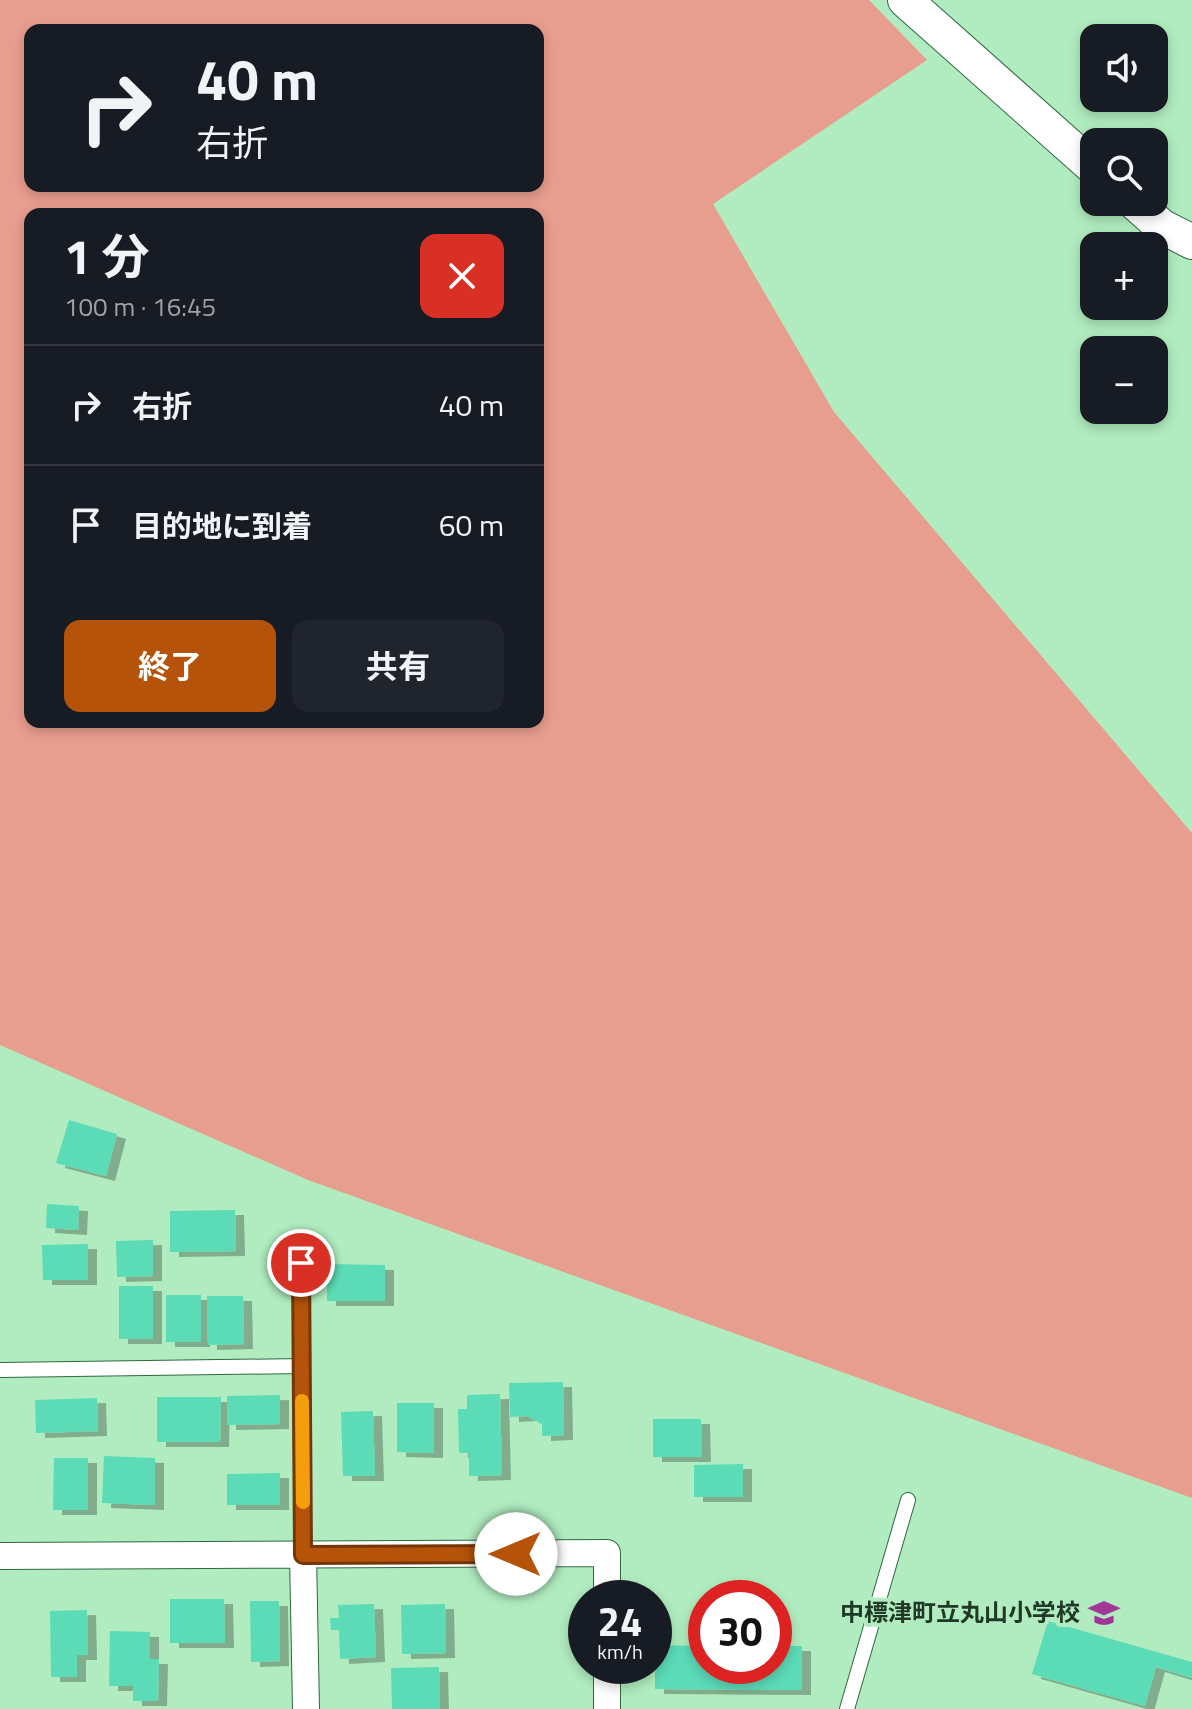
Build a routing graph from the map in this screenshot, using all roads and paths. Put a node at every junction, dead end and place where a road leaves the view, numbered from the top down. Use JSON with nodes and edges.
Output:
{"nodes":[{"id":1,"x":905,"y":0,"type":"edge"},
{"id":2,"x":1080,"y":156,"type":"edge"},
{"id":3,"x":1150,"y":216,"type":"edge"},
{"id":4,"x":1192,"y":242,"type":"edge"},
{"id":5,"x":301,"y":1263,"type":"dead end"},
{"id":6,"x":302,"y":1366,"type":"junction"},
{"id":7,"x":0,"y":1370,"type":"edge"},
{"id":8,"x":908,"y":1500,"type":"dead end"},
{"id":9,"x":303,"y":1555,"type":"junction"},
{"id":10,"x":0,"y":1556,"type":"edge"},
{"id":11,"x":607,"y":1580,"type":"edge"},
{"id":12,"x":607,"y":1684,"type":"edge"},
{"id":13,"x":306,"y":1709,"type":"edge"},
{"id":14,"x":607,"y":1709,"type":"edge"},
{"id":15,"x":847,"y":1709,"type":"edge"}],
"edges":[{"from":1,"to":2,"type":"street"},
{"from":3,"to":4,"type":"street"},
{"from":5,"to":6,"type":"lane"},
{"from":6,"to":7,"type":"lane"},
{"from":6,"to":9,"type":"lane"},
{"from":8,"to":15,"type":"lane"},
{"from":9,"to":10,"type":"street"},
{"from":9,"to":11,"type":"street"},
{"from":9,"to":13,"type":"street"},
{"from":12,"to":14,"type":"street"}]}
